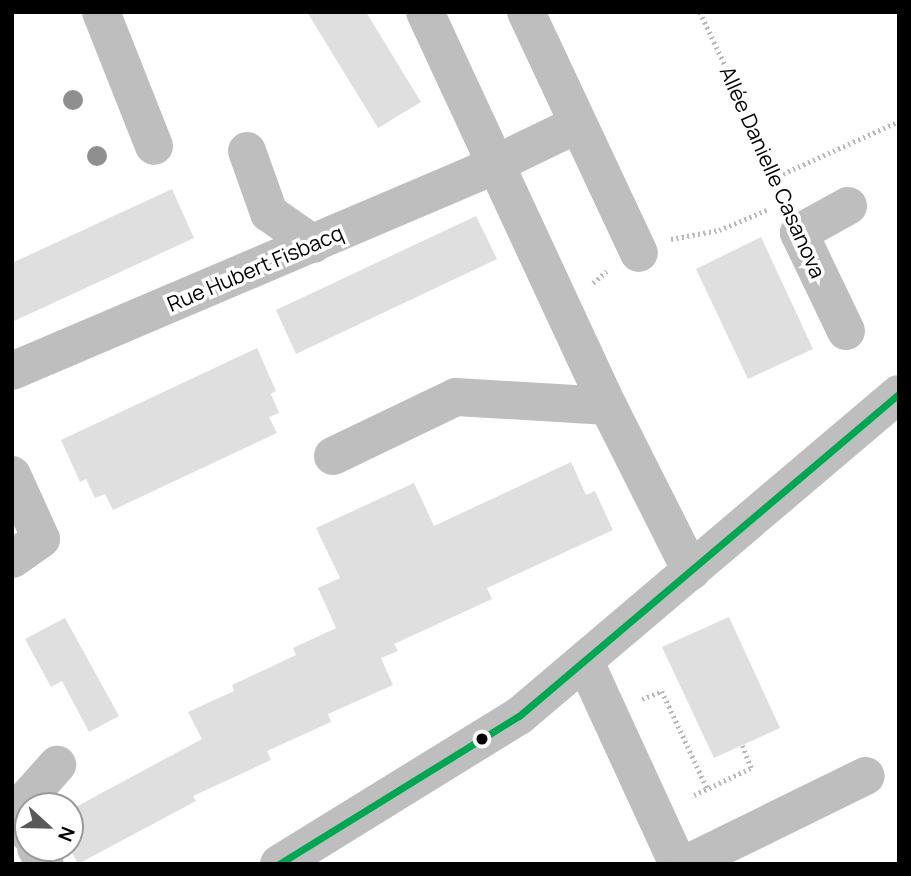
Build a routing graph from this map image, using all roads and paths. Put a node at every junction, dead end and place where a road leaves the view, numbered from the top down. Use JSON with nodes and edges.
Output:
{"nodes":[{"id":1,"x":102,"y":12,"type":"edge"},
{"id":2,"x":425,"y":12,"type":"edge"},
{"id":3,"x":526,"y":12,"type":"edge"},
{"id":4,"x":700,"y":12,"type":"edge"},
{"id":5,"x":899,"y":121,"type":"edge"},
{"id":6,"x":578,"y":124,"type":"junction"},
{"id":7,"x":154,"y":146,"type":"dead end"},
{"id":8,"x":247,"y":151,"type":"dead end"},
{"id":9,"x":496,"y":163,"type":"junction"},
{"id":10,"x":778,"y":176,"type":"junction"},
{"id":11,"x":848,"y":206,"type":"dead end"},
{"id":12,"x":799,"y":233,"type":"junction"},
{"id":13,"x":313,"y":244,"type":"junction"},
{"id":14,"x":639,"y":253,"type":"dead end"},
{"id":15,"x":846,"y":331,"type":"dead end"},
{"id":16,"x":12,"y":372,"type":"edge"},
{"id":17,"x":899,"y":394,"type":"edge"},
{"id":18,"x":608,"y":406,"type":"junction"},
{"id":19,"x":333,"y":456,"type":"dead end"},
{"id":20,"x":12,"y":475,"type":"edge"},
{"id":21,"x":12,"y":559,"type":"edge"},
{"id":22,"x":691,"y":571,"type":"junction"},
{"id":23,"x":585,"y":663,"type":"junction"},
{"id":24,"x":607,"y":713,"type":"junction"},
{"id":25,"x":742,"y":746,"type":"dead end"},
{"id":26,"x":57,"y":765,"type":"dead end"},
{"id":27,"x":866,"y":776,"type":"dead end"},
{"id":28,"x":707,"y":788,"type":"junction"},
{"id":29,"x":33,"y":792,"type":"edge"},
{"id":30,"x":694,"y":795,"type":"dead end"},
{"id":31,"x":279,"y":864,"type":"edge"},
{"id":32,"x":678,"y":864,"type":"edge"},
{"id":33,"x":686,"y":864,"type":"edge"}],
"edges":[{"from":1,"to":7,"type":"street"},
{"from":2,"to":9,"type":"street"},
{"from":3,"to":6,"type":"street"},
{"from":4,"to":10,"type":"path","name":"Allée Danielle Casanova"},
{"from":5,"to":10,"type":"path"},
{"from":6,"to":9,"type":"street","name":"Rue Hubert Fisbacq"},
{"from":6,"to":14,"type":"street"},
{"from":8,"to":13,"type":"street"},
{"from":9,"to":13,"type":"street","name":"Rue Hubert Fisbacq"},
{"from":9,"to":18,"type":"street"},
{"from":10,"to":12,"type":"path","name":"Allée Danielle Casanova"},
{"from":11,"to":12,"type":"street"},
{"from":12,"to":15,"type":"street","name":"Allée Danielle Casanova"},
{"from":13,"to":16,"type":"street","name":"Rue Hubert Fisbacq"},
{"from":17,"to":22,"type":"street"},
{"from":18,"to":19,"type":"street"},
{"from":18,"to":22,"type":"street"},
{"from":20,"to":21,"type":"street"},
{"from":22,"to":23,"type":"street"},
{"from":23,"to":24,"type":"street"},
{"from":23,"to":31,"type":"street"},
{"from":24,"to":28,"type":"path"},
{"from":24,"to":32,"type":"street"},
{"from":25,"to":28,"type":"path"},
{"from":26,"to":29,"type":"street"},
{"from":27,"to":33,"type":"street"},
{"from":28,"to":30,"type":"path"}]}
